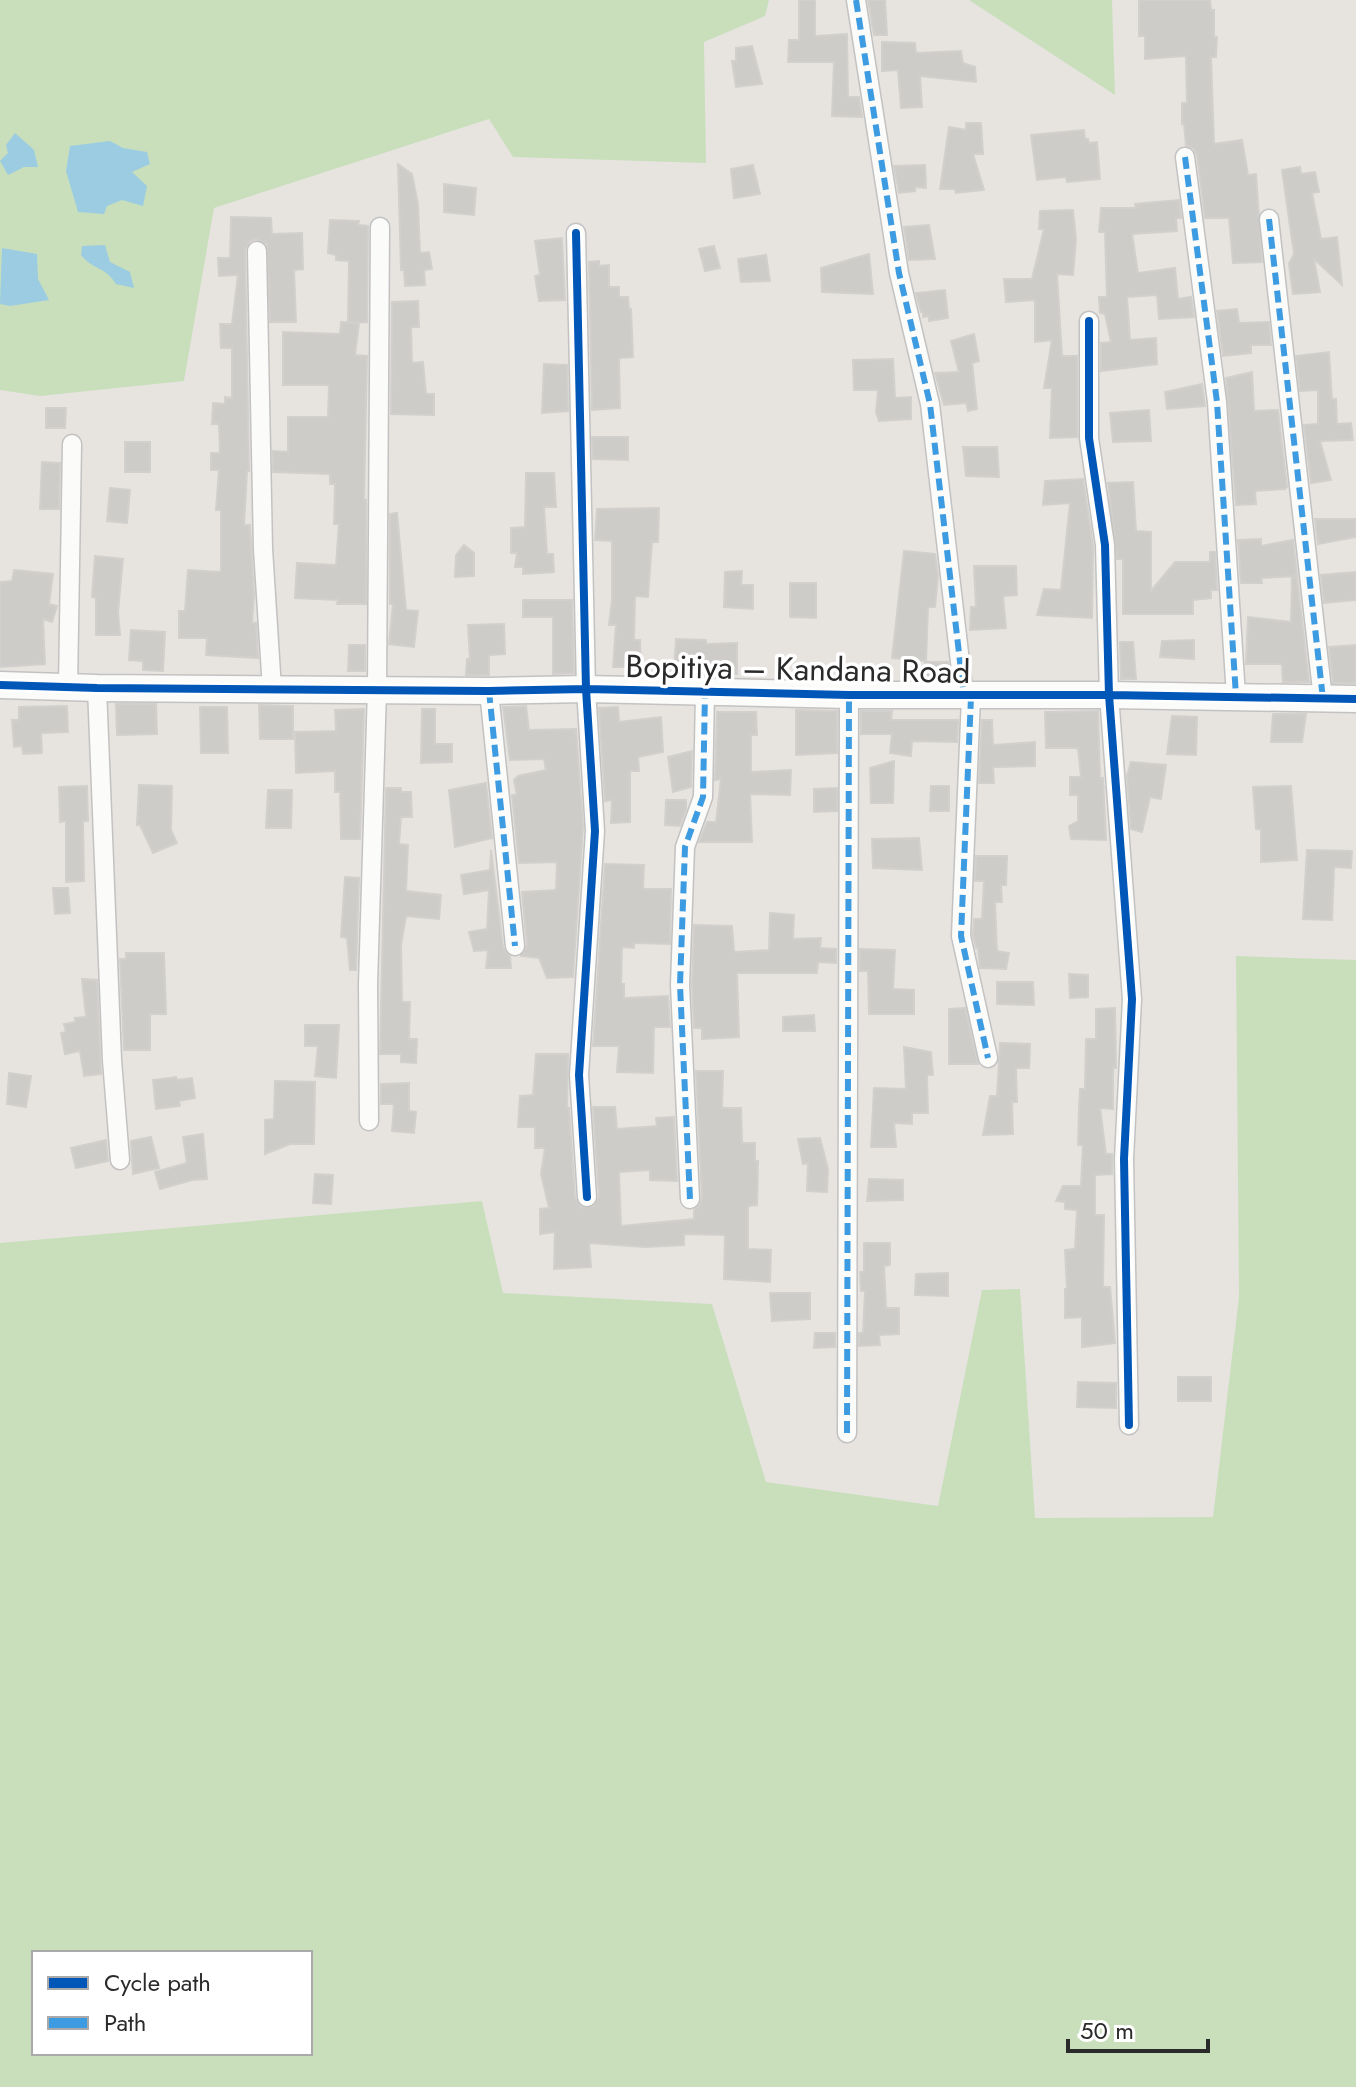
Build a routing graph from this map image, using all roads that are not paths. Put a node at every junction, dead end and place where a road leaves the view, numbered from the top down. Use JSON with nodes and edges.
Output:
{"nodes":[{"id":1,"x":856,"y":0,"type":"edge"},
{"id":2,"x":1185,"y":157,"type":"dead end"},
{"id":3,"x":1269,"y":219,"type":"dead end"},
{"id":4,"x":380,"y":227,"type":"dead end"},
{"id":5,"x":576,"y":233,"type":"dead end"},
{"id":6,"x":257,"y":251,"type":"dead end"},
{"id":7,"x":1089,"y":321,"type":"dead end"},
{"id":8,"x":72,"y":444,"type":"dead end"},
{"id":9,"x":0,"y":685,"type":"edge"},
{"id":10,"x":68,"y":687,"type":"junction"},
{"id":11,"x":97,"y":688,"type":"junction"},
{"id":12,"x":272,"y":689,"type":"junction"},
{"id":13,"x":377,"y":689,"type":"junction"},
{"id":14,"x":586,"y":689,"type":"junction"},
{"id":15,"x":489,"y":691,"type":"junction"},
{"id":16,"x":705,"y":692,"type":"junction"},
{"id":17,"x":849,"y":695,"type":"junction"},
{"id":18,"x":1109,"y":695,"type":"junction"},
{"id":19,"x":968,"y":696,"type":"junction"},
{"id":20,"x":1236,"y":696,"type":"junction"},
{"id":21,"x":1323,"y":699,"type":"junction"},
{"id":22,"x":1356,"y":699,"type":"edge"},
{"id":23,"x":515,"y":946,"type":"dead end"},
{"id":24,"x":988,"y":1058,"type":"dead end"},
{"id":25,"x":369,"y":1121,"type":"dead end"},
{"id":26,"x":120,"y":1160,"type":"dead end"},
{"id":27,"x":587,"y":1197,"type":"dead end"},
{"id":28,"x":690,"y":1199,"type":"dead end"},
{"id":29,"x":1129,"y":1425,"type":"dead end"},
{"id":30,"x":847,"y":1433,"type":"dead end"}],
"edges":[{"from":1,"to":19,"type":"street"},
{"from":2,"to":20,"type":"street"},
{"from":3,"to":21,"type":"street"},
{"from":4,"to":13,"type":"street"},
{"from":5,"to":14,"type":"street"},
{"from":6,"to":12,"type":"street"},
{"from":7,"to":18,"type":"street"},
{"from":8,"to":10,"type":"street"},
{"from":9,"to":10,"type":"street","name":"Bopitiya – Kandana Road"},
{"from":10,"to":11,"type":"street","name":"Bopitiya – Kandana Road"},
{"from":11,"to":12,"type":"street","name":"Bopitiya – Kandana Road"},
{"from":11,"to":26,"type":"street"},
{"from":12,"to":13,"type":"street","name":"Bopitiya – Kandana Road"},
{"from":13,"to":15,"type":"street","name":"Bopitiya – Kandana Road"},
{"from":13,"to":25,"type":"street"},
{"from":14,"to":15,"type":"street","name":"Bopitiya – Kandana Road"},
{"from":14,"to":16,"type":"street","name":"Bopitiya – Kandana Road"},
{"from":14,"to":27,"type":"street"},
{"from":15,"to":23,"type":"street"},
{"from":16,"to":17,"type":"street","name":"Bopitiya – Kandana Road"},
{"from":16,"to":28,"type":"street"},
{"from":17,"to":19,"type":"street","name":"Bopitiya – Kandana Road"},
{"from":17,"to":30,"type":"street"},
{"from":18,"to":19,"type":"street","name":"Bopitiya – Kandana Road"},
{"from":18,"to":20,"type":"street","name":"Bopitiya – Kandana Road"},
{"from":18,"to":29,"type":"street"},
{"from":19,"to":24,"type":"street"},
{"from":20,"to":21,"type":"street","name":"Bopitiya – Kandana Road"},
{"from":21,"to":22,"type":"street","name":"Bopitiya – Kandana Road"}]}
